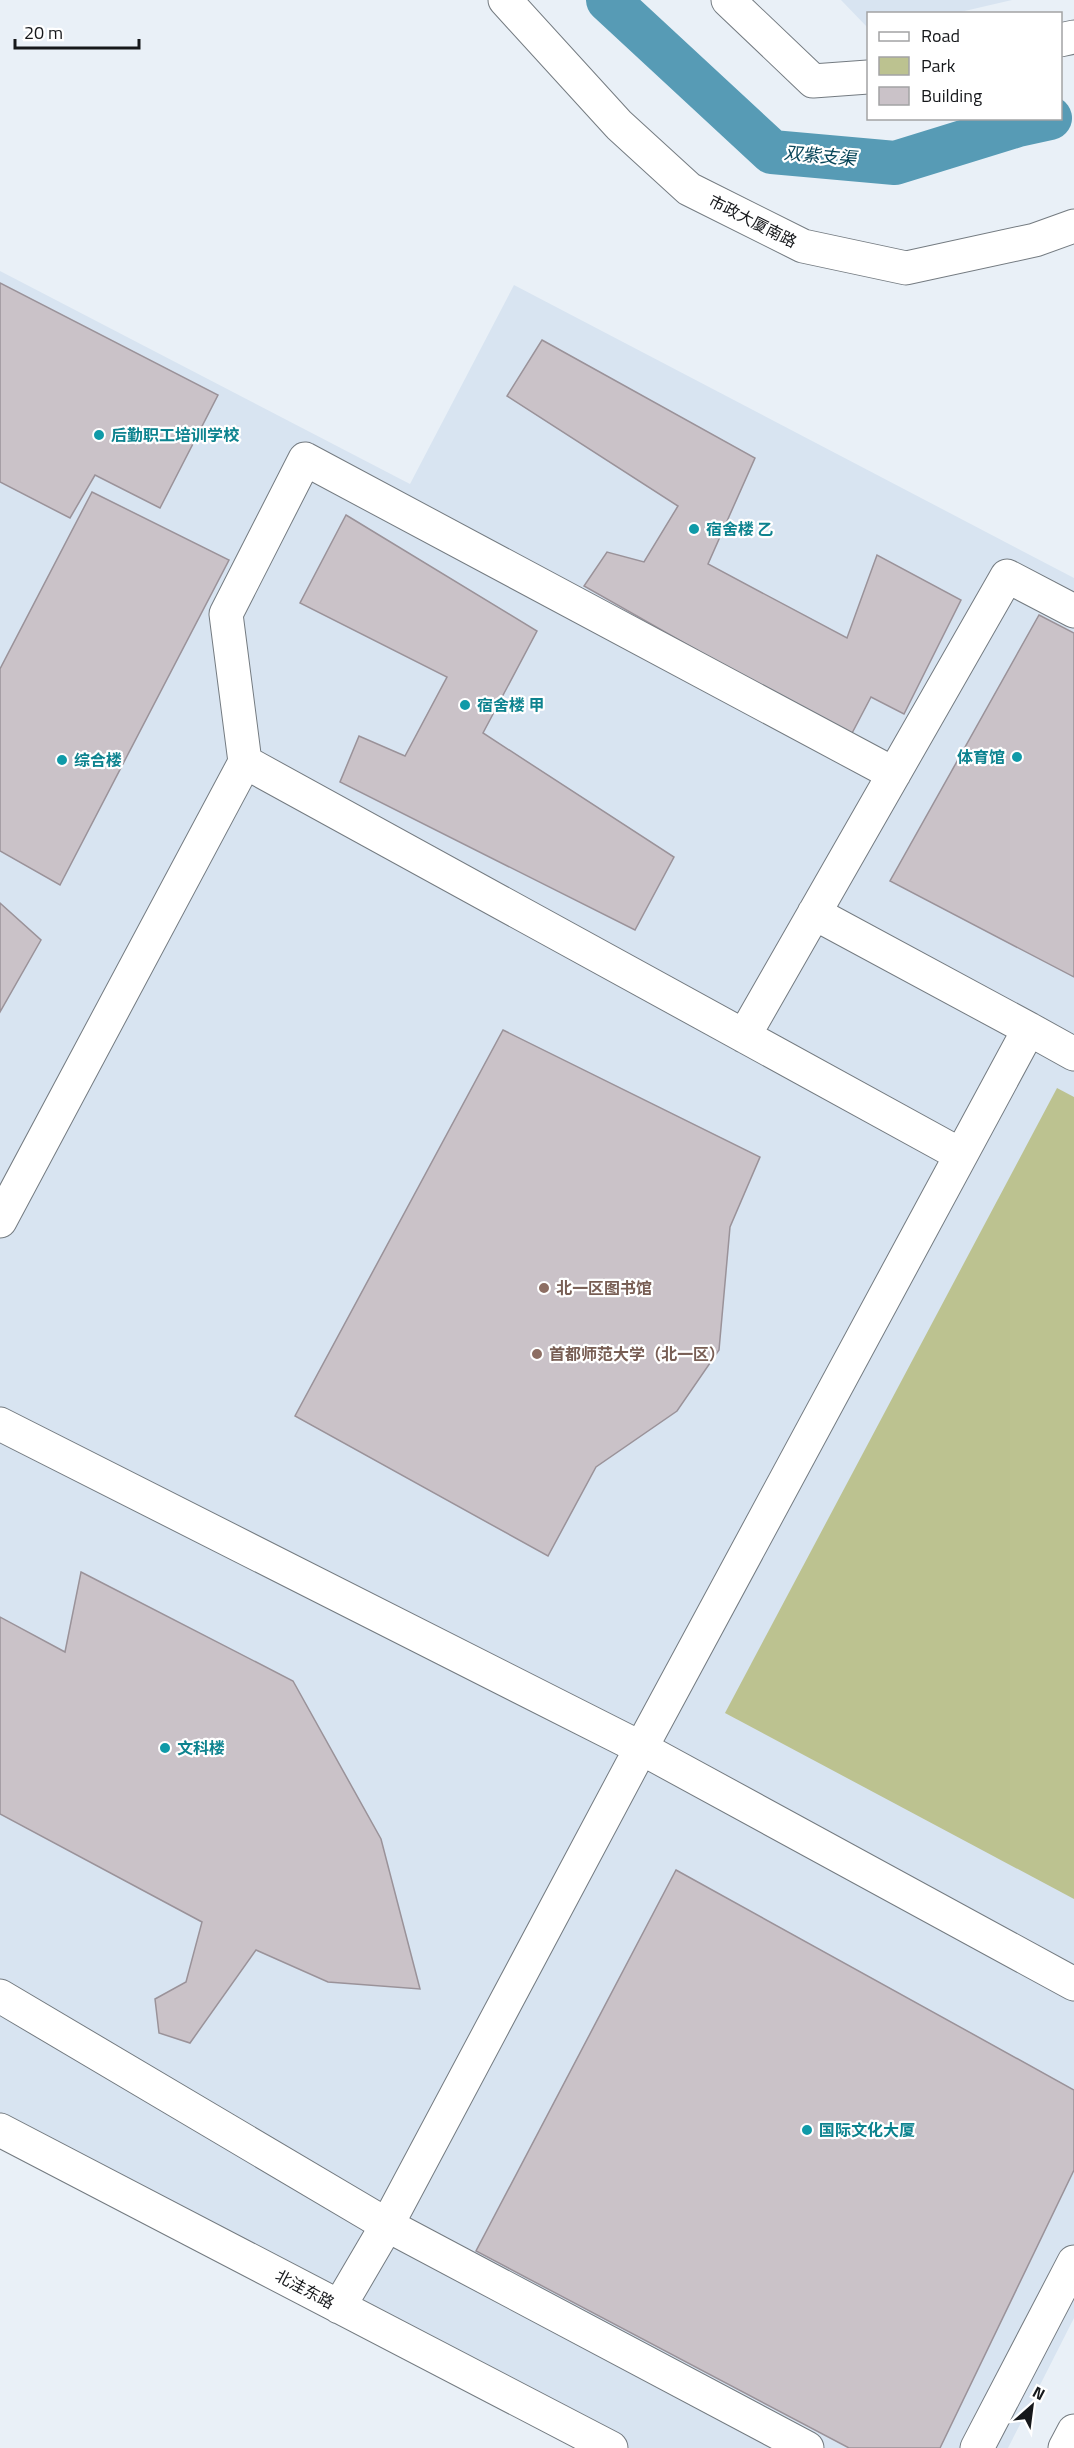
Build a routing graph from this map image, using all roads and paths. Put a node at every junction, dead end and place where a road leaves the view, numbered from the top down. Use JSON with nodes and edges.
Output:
{"nodes":[{"id":1,"x":505,"y":0,"type":"edge"},
{"id":2,"x":728,"y":0,"type":"edge"},
{"id":3,"x":867,"y":77,"type":"edge"},
{"id":4,"x":1074,"y":226,"type":"edge"},
{"id":5,"x":1074,"y":611,"type":"edge"},
{"id":6,"x":245,"y":762,"type":"junction"},
{"id":7,"x":894,"y":774,"type":"junction"},
{"id":8,"x":814,"y":913,"type":"junction"},
{"id":9,"x":1029,"y":1029,"type":"junction"},
{"id":10,"x":744,"y":1036,"type":"junction"},
{"id":11,"x":1074,"y":1054,"type":"edge"},
{"id":12,"x":961,"y":1155,"type":"junction"},
{"id":13,"x":0,"y":1221,"type":"edge"},
{"id":14,"x":0,"y":1424,"type":"edge"},
{"id":15,"x":641,"y":1748,"type":"junction"},
{"id":16,"x":1074,"y":1984,"type":"edge"},
{"id":17,"x":0,"y":1996,"type":"edge"},
{"id":18,"x":0,"y":2130,"type":"edge"},
{"id":19,"x":387,"y":2225,"type":"junction"},
{"id":20,"x":1074,"y":2262,"type":"edge"},
{"id":21,"x":339,"y":2307,"type":"junction"},
{"id":22,"x":1074,"y":2431,"type":"edge"},
{"id":23,"x":611,"y":2448,"type":"edge"},
{"id":24,"x":807,"y":2448,"type":"edge"},
{"id":25,"x":977,"y":2448,"type":"edge"},
{"id":26,"x":1065,"y":2448,"type":"edge"}],
"edges":[{"from":1,"to":4,"type":"street","name":"市政大厦南路"},
{"from":2,"to":3,"type":"street"},
{"from":5,"to":7,"type":"street"},
{"from":6,"to":7,"type":"street"},
{"from":6,"to":10,"type":"street"},
{"from":6,"to":13,"type":"street"},
{"from":7,"to":8,"type":"street"},
{"from":8,"to":9,"type":"street"},
{"from":8,"to":10,"type":"street"},
{"from":9,"to":11,"type":"street"},
{"from":9,"to":12,"type":"street"},
{"from":10,"to":12,"type":"street"},
{"from":12,"to":15,"type":"street"},
{"from":14,"to":15,"type":"street"},
{"from":15,"to":16,"type":"street"},
{"from":15,"to":19,"type":"street"},
{"from":17,"to":19,"type":"street"},
{"from":18,"to":21,"type":"street","name":"北洼东路"},
{"from":19,"to":21,"type":"street"},
{"from":19,"to":24,"type":"street"},
{"from":20,"to":25,"type":"street"},
{"from":21,"to":23,"type":"street","name":"北洼东路"},
{"from":22,"to":26,"type":"street"}]}
